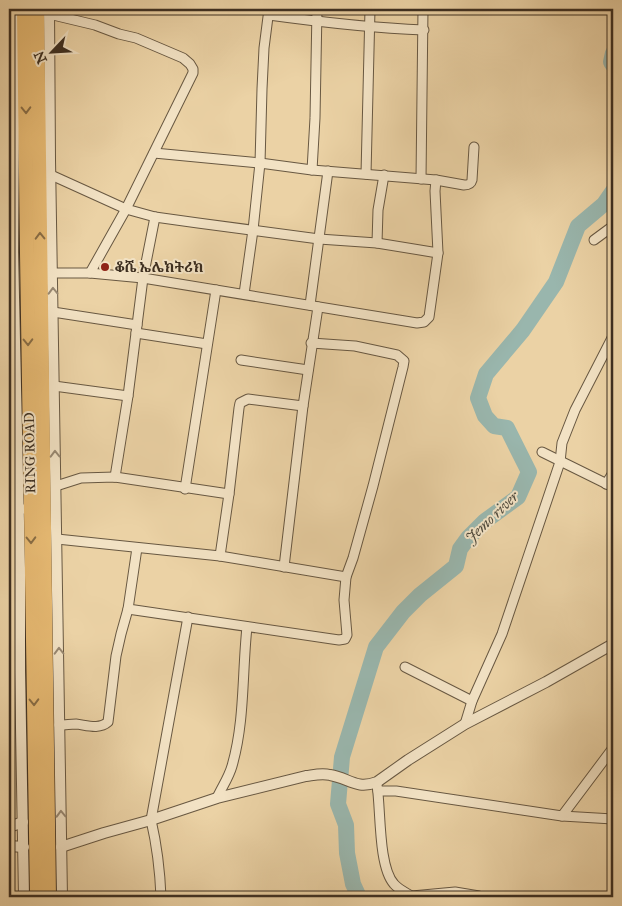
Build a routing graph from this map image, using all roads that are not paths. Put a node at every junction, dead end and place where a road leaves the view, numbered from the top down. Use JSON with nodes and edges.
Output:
{"nodes":[{"id":1,"x":15,"y":9,"type":"edge"},
{"id":2,"x":24,"y":9,"type":"edge"},
{"id":3,"x":316,"y":9,"type":"edge"},
{"id":4,"x":370,"y":9,"type":"edge"},
{"id":5,"x":424,"y":9,"type":"edge"},
{"id":6,"x":45,"y":11,"type":"edge"},
{"id":7,"x":269,"y":12,"type":"edge"},
{"id":8,"x":316,"y":22,"type":"junction"},
{"id":9,"x":370,"y":27,"type":"junction"},
{"id":10,"x":424,"y":30,"type":"junction"},
{"id":11,"x":474,"y":147,"type":"dead end"},
{"id":12,"x":154,"y":153,"type":"junction"},
{"id":13,"x":260,"y":163,"type":"junction"},
{"id":14,"x":312,"y":170,"type":"junction"},
{"id":15,"x":328,"y":171,"type":"junction"},
{"id":16,"x":366,"y":174,"type":"junction"},
{"id":17,"x":51,"y":175,"type":"junction"},
{"id":18,"x":384,"y":175,"type":"junction"},
{"id":19,"x":420,"y":178,"type":"junction"},
{"id":20,"x":436,"y":180,"type":"junction"},
{"id":21,"x":126,"y":209,"type":"junction"},
{"id":22,"x":155,"y":217,"type":"junction"},
{"id":23,"x":613,"y":226,"type":"edge"},
{"id":24,"x":253,"y":230,"type":"junction"},
{"id":25,"x":319,"y":239,"type":"junction"},
{"id":26,"x":594,"y":240,"type":"dead end"},
{"id":27,"x":376,"y":243,"type":"junction"},
{"id":28,"x":438,"y":253,"type":"junction"},
{"id":29,"x":52,"y":273,"type":"junction"},
{"id":30,"x":90,"y":273,"type":"junction"},
{"id":31,"x":143,"y":278,"type":"junction"},
{"id":32,"x":216,"y":290,"type":"junction"},
{"id":33,"x":244,"y":294,"type":"junction"},
{"id":34,"x":314,"y":306,"type":"junction"},
{"id":35,"x":53,"y":312,"type":"junction"},
{"id":36,"x":137,"y":329,"type":"junction"},
{"id":37,"x":613,"y":336,"type":"edge"},
{"id":38,"x":207,"y":344,"type":"junction"},
{"id":39,"x":311,"y":344,"type":"junction"},
{"id":40,"x":241,"y":360,"type":"dead end"},
{"id":41,"x":308,"y":370,"type":"junction"},
{"id":42,"x":54,"y":386,"type":"junction"},
{"id":43,"x":128,"y":396,"type":"junction"},
{"id":44,"x":303,"y":406,"type":"junction"},
{"id":45,"x":542,"y":452,"type":"dead end"},
{"id":46,"x":560,"y":462,"type":"junction"},
{"id":47,"x":613,"y":473,"type":"edge"},
{"id":48,"x":116,"y":477,"type":"junction"},
{"id":49,"x":56,"y":486,"type":"junction"},
{"id":50,"x":610,"y":486,"type":"edge"},
{"id":51,"x":186,"y":489,"type":"junction"},
{"id":52,"x":229,"y":494,"type":"junction"},
{"id":53,"x":19,"y":509,"type":"edge"},
{"id":54,"x":57,"y":539,"type":"junction"},
{"id":55,"x":138,"y":548,"type":"junction"},
{"id":56,"x":220,"y":556,"type":"junction"},
{"id":57,"x":284,"y":567,"type":"junction"},
{"id":58,"x":346,"y":576,"type":"junction"},
{"id":59,"x":128,"y":609,"type":"junction"},
{"id":60,"x":188,"y":617,"type":"junction"},
{"id":61,"x":247,"y":627,"type":"junction"},
{"id":62,"x":613,"y":644,"type":"edge"},
{"id":63,"x":405,"y":667,"type":"dead end"},
{"id":64,"x":472,"y":701,"type":"junction"},
{"id":65,"x":465,"y":724,"type":"junction"},
{"id":66,"x":59,"y":725,"type":"junction"},
{"id":67,"x":613,"y":748,"type":"edge"},
{"id":68,"x":378,"y":786,"type":"junction"},
{"id":69,"x":217,"y":798,"type":"junction"},
{"id":70,"x":562,"y":816,"type":"junction"},
{"id":71,"x":613,"y":819,"type":"edge"},
{"id":72,"x":151,"y":820,"type":"junction"},
{"id":73,"x":23,"y":822,"type":"junction"},
{"id":74,"x":9,"y":828,"type":"edge"},
{"id":75,"x":9,"y":846,"type":"edge"},
{"id":76,"x":24,"y":847,"type":"junction"},
{"id":77,"x":62,"y":847,"type":"junction"},
{"id":78,"x":24,"y":897,"type":"edge"},
{"id":79,"x":37,"y":897,"type":"edge"},
{"id":80,"x":49,"y":897,"type":"edge"},
{"id":81,"x":62,"y":897,"type":"edge"},
{"id":82,"x":161,"y":897,"type":"edge"},
{"id":83,"x":412,"y":897,"type":"edge"},
{"id":84,"x":482,"y":897,"type":"edge"}],
"edges":[{"from":1,"to":53,"type":"street"},
{"from":2,"to":53,"type":"highway","name":"RING ROAD","one_way":true},
{"from":3,"to":8,"type":"street"},
{"from":4,"to":9,"type":"street"},
{"from":5,"to":10,"type":"street"},
{"from":6,"to":12,"type":"street"},
{"from":6,"to":17,"type":"street"},
{"from":80,"to":6,"type":"highway","name":"RING ROAD","one_way":true},
{"from":7,"to":8,"type":"street"},
{"from":7,"to":13,"type":"street"},
{"from":8,"to":9,"type":"street"},
{"from":8,"to":14,"type":"street"},
{"from":9,"to":10,"type":"street"},
{"from":9,"to":16,"type":"street"},
{"from":10,"to":19,"type":"street"},
{"from":11,"to":20,"type":"street"},
{"from":12,"to":13,"type":"street"},
{"from":12,"to":21,"type":"street"},
{"from":13,"to":14,"type":"street"},
{"from":13,"to":24,"type":"street"},
{"from":14,"to":15,"type":"street"},
{"from":15,"to":16,"type":"street"},
{"from":15,"to":25,"type":"street"},
{"from":16,"to":18,"type":"street"},
{"from":17,"to":21,"type":"street"},
{"from":17,"to":29,"type":"street"},
{"from":18,"to":19,"type":"street"},
{"from":18,"to":27,"type":"street"},
{"from":19,"to":20,"type":"street"},
{"from":20,"to":28,"type":"street"},
{"from":21,"to":22,"type":"street"},
{"from":21,"to":30,"type":"street"},
{"from":22,"to":24,"type":"street"},
{"from":22,"to":31,"type":"street"},
{"from":23,"to":26,"type":"street"},
{"from":24,"to":25,"type":"street"},
{"from":24,"to":33,"type":"street"},
{"from":25,"to":27,"type":"street"},
{"from":25,"to":34,"type":"street"},
{"from":27,"to":28,"type":"street"},
{"from":28,"to":34,"type":"street"},
{"from":29,"to":30,"type":"street"},
{"from":35,"to":29,"type":"street","one_way":true},
{"from":30,"to":31,"type":"street"},
{"from":31,"to":32,"type":"street"},
{"from":31,"to":36,"type":"street"},
{"from":32,"to":33,"type":"street"},
{"from":32,"to":38,"type":"street"},
{"from":33,"to":34,"type":"street"},
{"from":34,"to":39,"type":"street"},
{"from":35,"to":36,"type":"street"},
{"from":35,"to":42,"type":"street"},
{"from":36,"to":38,"type":"street"},
{"from":36,"to":43,"type":"street"},
{"from":37,"to":46,"type":"street"},
{"from":38,"to":51,"type":"street"},
{"from":39,"to":41,"type":"street"},
{"from":39,"to":58,"type":"street"},
{"from":40,"to":41,"type":"street"},
{"from":41,"to":44,"type":"street"},
{"from":42,"to":43,"type":"street"},
{"from":49,"to":42,"type":"street","one_way":true},
{"from":43,"to":48,"type":"street"},
{"from":44,"to":52,"type":"street"},
{"from":44,"to":57,"type":"street"},
{"from":45,"to":46,"type":"street"},
{"from":46,"to":50,"type":"street"},
{"from":46,"to":64,"type":"street"},
{"from":47,"to":50,"type":"street"},
{"from":48,"to":49,"type":"street"},
{"from":48,"to":51,"type":"street"},
{"from":49,"to":54,"type":"street"},
{"from":51,"to":52,"type":"street"},
{"from":52,"to":56,"type":"street"},
{"from":53,"to":73,"type":"street"},
{"from":53,"to":79,"type":"highway","name":"RING ROAD","one_way":true},
{"from":54,"to":55,"type":"street"},
{"from":66,"to":54,"type":"street","one_way":true},
{"from":55,"to":56,"type":"street"},
{"from":55,"to":59,"type":"street"},
{"from":56,"to":57,"type":"street"},
{"from":57,"to":58,"type":"street"},
{"from":58,"to":61,"type":"street"},
{"from":59,"to":60,"type":"street"},
{"from":59,"to":66,"type":"street"},
{"from":60,"to":61,"type":"street"},
{"from":60,"to":72,"type":"street"},
{"from":61,"to":69,"type":"street"},
{"from":62,"to":65,"type":"street"},
{"from":63,"to":64,"type":"street"},
{"from":64,"to":65,"type":"street"},
{"from":65,"to":68,"type":"street"},
{"from":77,"to":66,"type":"street","one_way":true},
{"from":67,"to":70,"type":"street"},
{"from":68,"to":69,"type":"street"},
{"from":68,"to":70,"type":"street"},
{"from":68,"to":83,"type":"street"},
{"from":69,"to":72,"type":"street"},
{"from":70,"to":71,"type":"street"},
{"from":72,"to":77,"type":"street"},
{"from":72,"to":82,"type":"street"},
{"from":73,"to":74,"type":"street"},
{"from":73,"to":76,"type":"street"},
{"from":75,"to":76,"type":"street"},
{"from":76,"to":78,"type":"street"},
{"from":77,"to":81,"type":"street"},
{"from":83,"to":84,"type":"street"}]}
